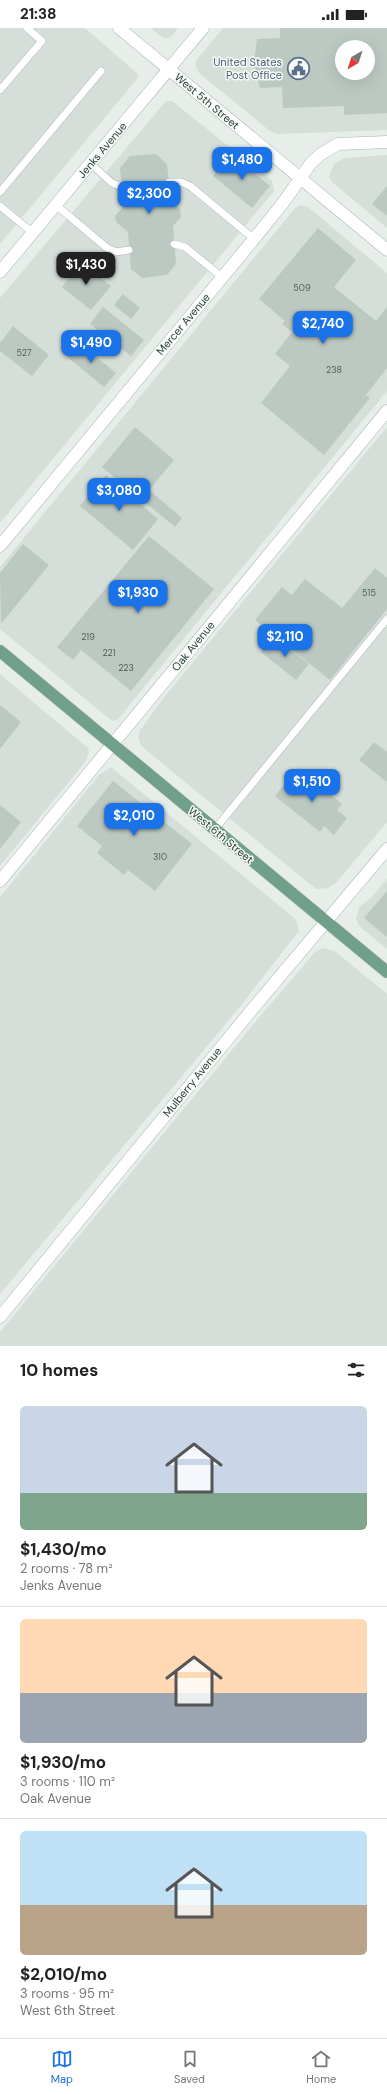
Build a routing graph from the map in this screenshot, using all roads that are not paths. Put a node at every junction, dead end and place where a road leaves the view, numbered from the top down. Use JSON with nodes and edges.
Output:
{"nodes":[{"id":1,"x":27,"y":28,"type":"edge"},
{"id":2,"x":119,"y":28,"type":"edge"},
{"id":3,"x":203,"y":28,"type":"edge"},
{"id":4,"x":169,"y":70,"type":"junction"},
{"id":5,"x":101,"y":71,"type":"dead end"},
{"id":6,"x":0,"y":90,"type":"edge"},
{"id":7,"x":387,"y":142,"type":"edge"},
{"id":8,"x":91,"y":164,"type":"junction"},
{"id":9,"x":300,"y":178,"type":"junction"},
{"id":10,"x":169,"y":182,"type":"dead end"},
{"id":11,"x":122,"y":187,"type":"dead end"},
{"id":12,"x":0,"y":192,"type":"edge"},
{"id":13,"x":56,"y":205,"type":"junction"},
{"id":14,"x":0,"y":206,"type":"edge"},
{"id":15,"x":33,"y":233,"type":"junction"},
{"id":16,"x":254,"y":239,"type":"junction"},
{"id":17,"x":174,"y":244,"type":"dead end"},
{"id":18,"x":130,"y":250,"type":"dead end"},
{"id":19,"x":387,"y":250,"type":"edge"},
{"id":20,"x":0,"y":271,"type":"edge"},
{"id":21,"x":222,"y":277,"type":"junction"},
{"id":22,"x":387,"y":412,"type":"edge"},
{"id":23,"x":0,"y":546,"type":"edge"},
{"id":24,"x":387,"y":619,"type":"edge"},
{"id":25,"x":0,"y":651,"type":"edge"},
{"id":26,"x":112,"y":745,"type":"junction"},
{"id":27,"x":215,"y":829,"type":"junction"},
{"id":28,"x":387,"y":849,"type":"edge"},
{"id":29,"x":0,"y":881,"type":"edge"},
{"id":30,"x":326,"y":922,"type":"junction"},
{"id":31,"x":387,"y":972,"type":"edge"},
{"id":32,"x":0,"y":1317,"type":"edge"}],
"edges":[{"from":1,"to":6,"type":"lane"},
{"from":2,"to":4,"type":"street","name":"West 5th Street"},
{"from":3,"to":4,"type":"street","name":"Jenks Avenue"},
{"from":4,"to":8,"type":"street","name":"Jenks Avenue"},
{"from":4,"to":9,"type":"street","name":"West 5th Street"},
{"from":5,"to":12,"type":"lane"},
{"from":7,"to":9,"type":"street","name":"Mercer Avenue"},
{"from":8,"to":11,"type":"lane"},
{"from":8,"to":13,"type":"street","name":"Jenks Avenue"},
{"from":9,"to":16,"type":"street","name":"Mercer Avenue"},
{"from":9,"to":19,"type":"street","name":"West 5th Street"},
{"from":10,"to":16,"type":"lane"},
{"from":13,"to":15,"type":"street","name":"Jenks Avenue"},
{"from":13,"to":18,"type":"lane"},
{"from":14,"to":15,"type":"lane"},
{"from":15,"to":20,"type":"street","name":"Jenks Avenue"},
{"from":16,"to":21,"type":"street","name":"Mercer Avenue"},
{"from":17,"to":21,"type":"lane"},
{"from":21,"to":23,"type":"street","name":"Mercer Avenue"},
{"from":22,"to":26,"type":"street","name":"Oak Avenue"},
{"from":24,"to":27,"type":"lane"},
{"from":25,"to":26,"type":"main road","name":"West 6th Street"},
{"from":26,"to":27,"type":"main road","name":"West 6th Street"},
{"from":26,"to":29,"type":"street","name":"Oak Avenue"},
{"from":27,"to":30,"type":"main road","name":"West 6th Street"},
{"from":28,"to":30,"type":"street","name":"Mulberry Avenue"},
{"from":30,"to":31,"type":"main road","name":"West 6th Street"},
{"from":30,"to":32,"type":"street","name":"Mulberry Avenue"}]}
